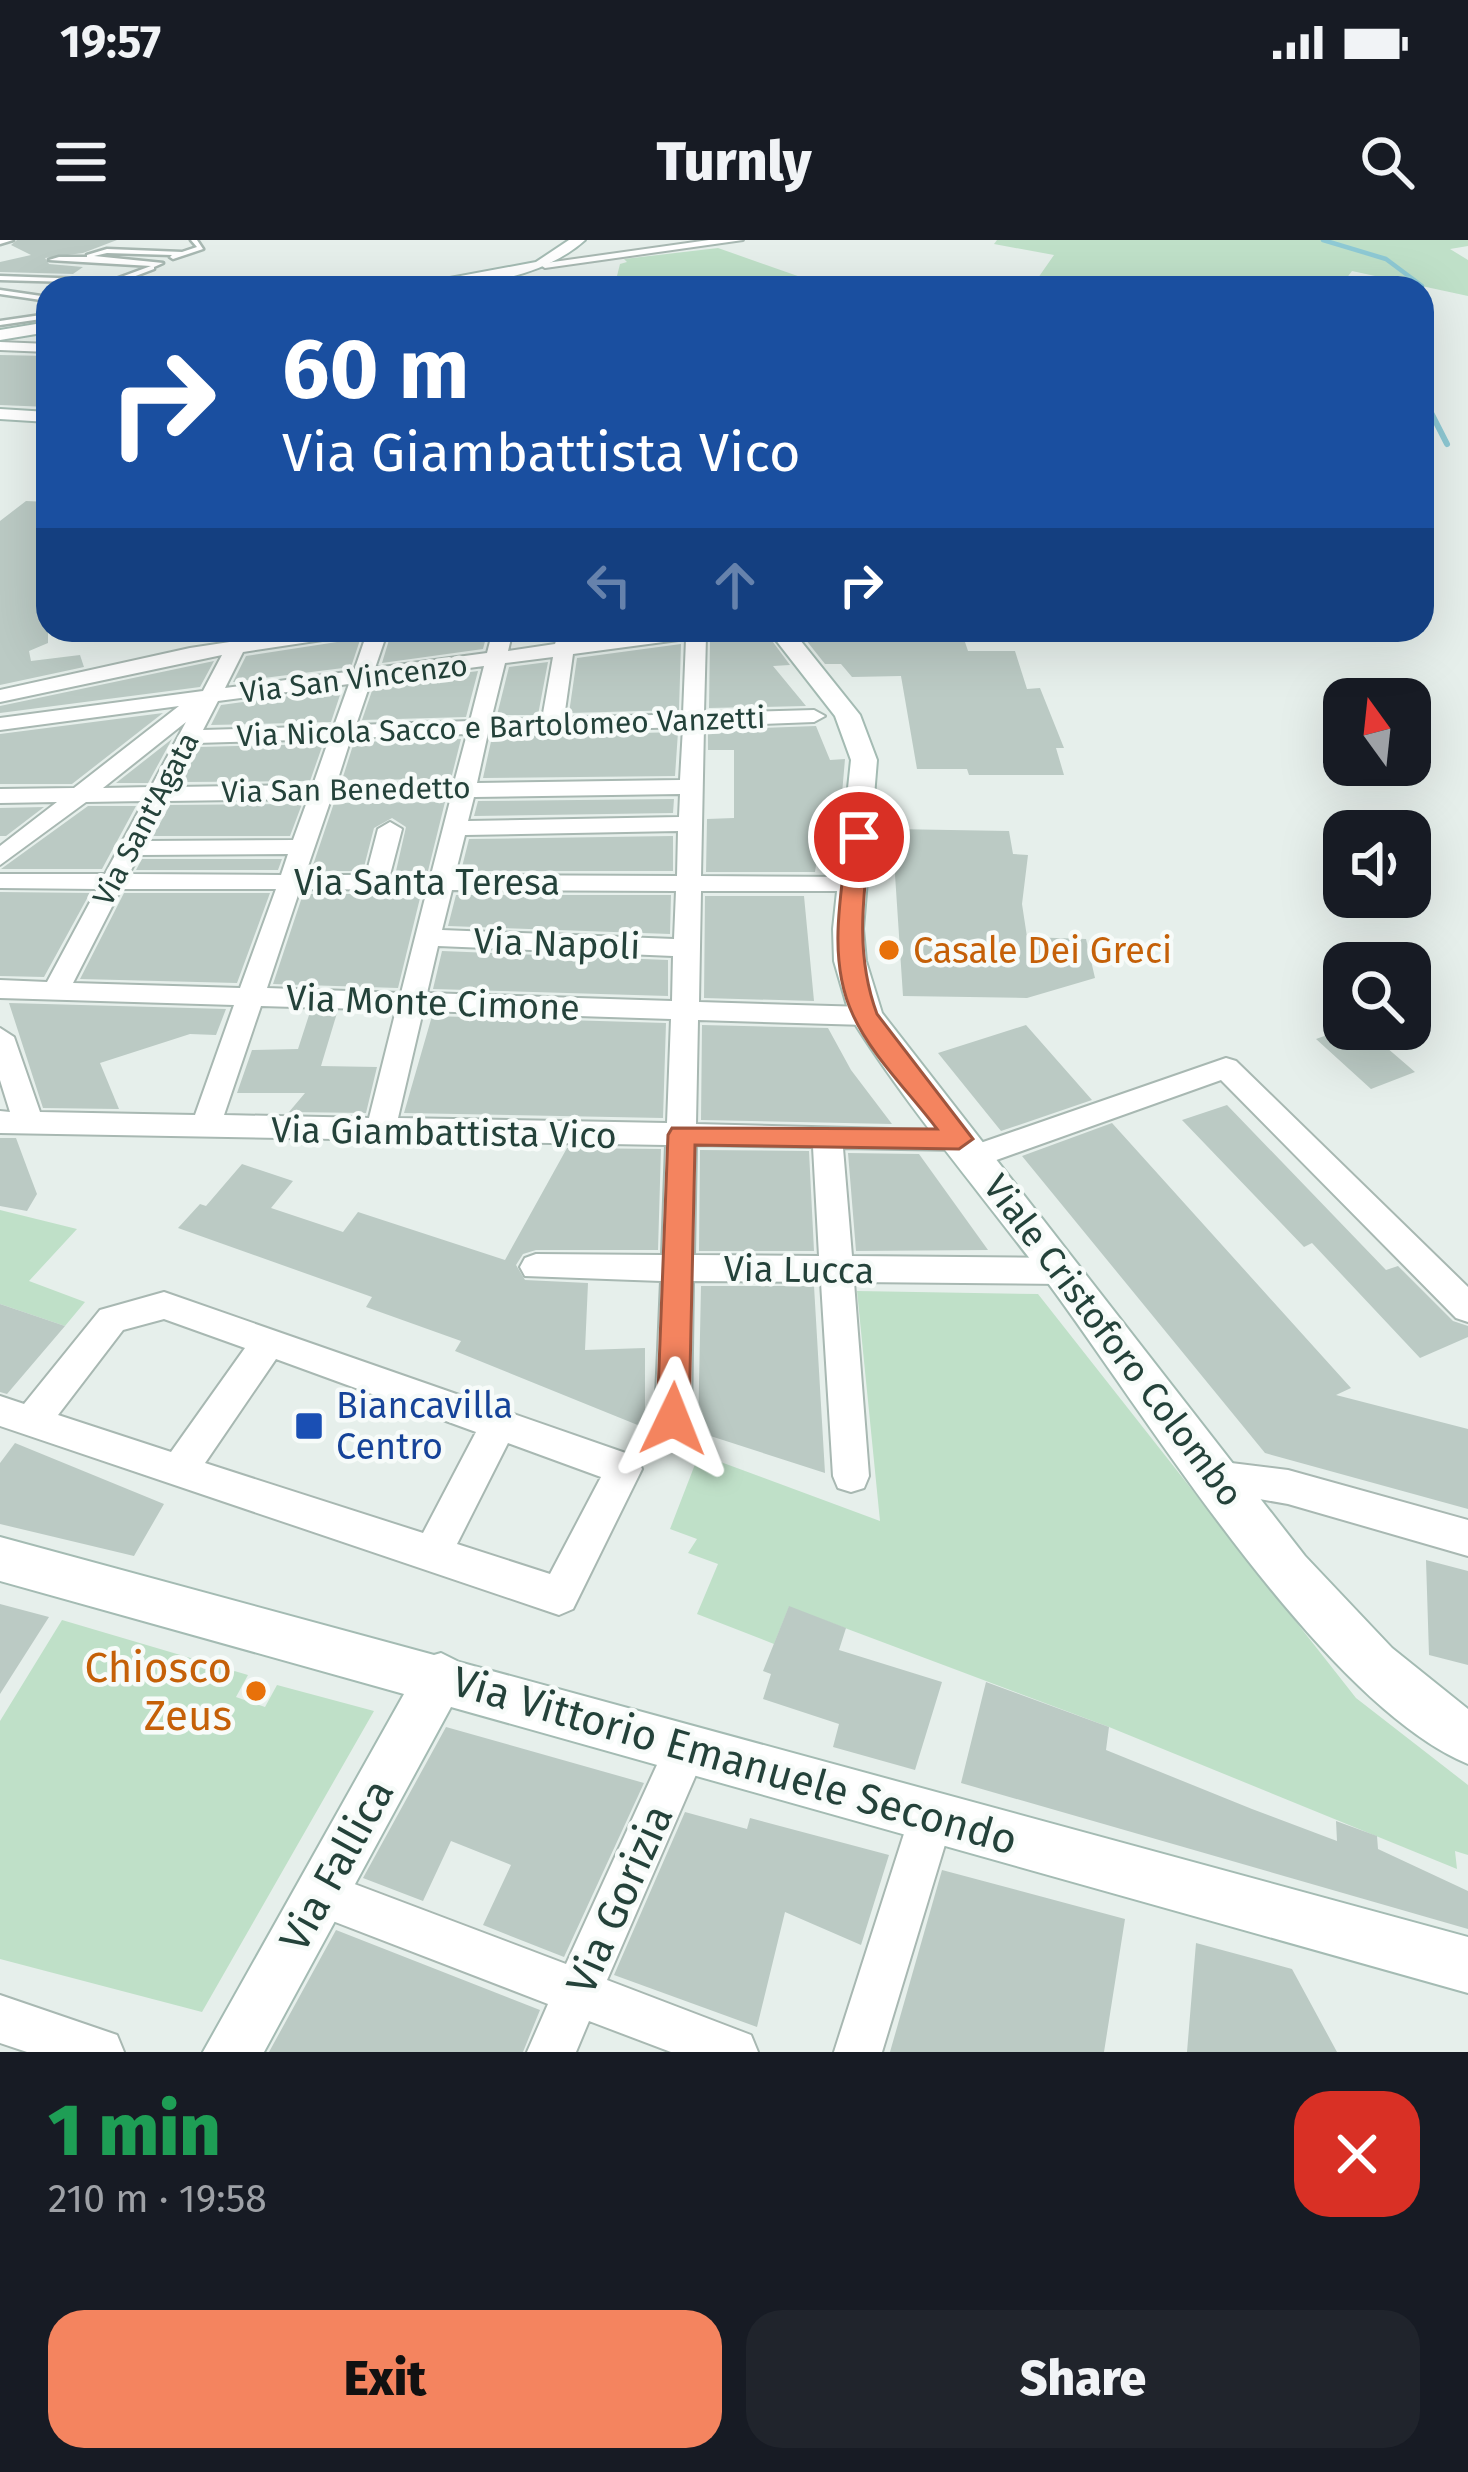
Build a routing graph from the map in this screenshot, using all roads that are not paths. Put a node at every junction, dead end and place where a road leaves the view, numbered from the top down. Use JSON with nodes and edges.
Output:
{"nodes":[{"id":1,"x":10,"y":240,"type":"edge"},
{"id":2,"x":194,"y":240,"type":"edge"},
{"id":3,"x":582,"y":240,"type":"edge"},
{"id":4,"x":737,"y":240,"type":"edge"},
{"id":5,"x":0,"y":242,"type":"edge"},
{"id":6,"x":659,"y":246,"type":"edge"},
{"id":7,"x":107,"y":251,"type":"junction"},
{"id":8,"x":67,"y":255,"type":"junction"},
{"id":9,"x":182,"y":258,"type":"junction"},
{"id":10,"x":608,"y":258,"type":"junction"},
{"id":11,"x":161,"y":263,"type":"junction"},
{"id":12,"x":550,"y":264,"type":"junction"},
{"id":13,"x":140,"y":273,"type":"junction"},
{"id":14,"x":602,"y":273,"type":"dead end"},
{"id":15,"x":56,"y":276,"type":"edge"},
{"id":16,"x":135,"y":276,"type":"edge"},
{"id":17,"x":141,"y":276,"type":"edge"},
{"id":18,"x":476,"y":276,"type":"edge"},
{"id":19,"x":490,"y":276,"type":"edge"},
{"id":20,"x":0,"y":278,"type":"edge"},
{"id":21,"x":36,"y":278,"type":"edge"},
{"id":22,"x":0,"y":292,"type":"edge"},
{"id":23,"x":36,"y":297,"type":"edge"},
{"id":24,"x":36,"y":300,"type":"edge"},
{"id":25,"x":0,"y":301,"type":"edge"},
{"id":26,"x":36,"y":318,"type":"edge"},
{"id":27,"x":0,"y":323,"type":"edge"},
{"id":28,"x":36,"y":329,"type":"edge"},
{"id":29,"x":0,"y":335,"type":"edge"},
{"id":30,"x":0,"y":346,"type":"edge"},
{"id":31,"x":36,"y":348,"type":"edge"},
{"id":32,"x":0,"y":414,"type":"edge"},
{"id":33,"x":36,"y":416,"type":"edge"},
{"id":34,"x":270,"y":642,"type":"edge"},
{"id":35,"x":374,"y":642,"type":"edge"},
{"id":36,"x":499,"y":642,"type":"edge"},
{"id":37,"x":559,"y":642,"type":"edge"},
{"id":38,"x":566,"y":642,"type":"edge"},
{"id":39,"x":701,"y":642,"type":"edge"},
{"id":40,"x":790,"y":642,"type":"edge"},
{"id":41,"x":236,"y":647,"type":"junction"},
{"id":42,"x":495,"y":661,"type":"junction"},
{"id":43,"x":362,"y":678,"type":"junction"},
{"id":44,"x":0,"y":696,"type":"edge"},
{"id":45,"x":210,"y":697,"type":"junction"},
{"id":46,"x":814,"y":716,"type":"dead end"},
{"id":47,"x":693,"y":720,"type":"junction"},
{"id":48,"x":0,"y":724,"type":"edge"},
{"id":49,"x":552,"y":725,"type":"junction"},
{"id":50,"x":478,"y":728,"type":"junction"},
{"id":51,"x":342,"y":732,"type":"junction"},
{"id":52,"x":188,"y":737,"type":"junction"},
{"id":53,"x":692,"y":787,"type":"junction"},
{"id":54,"x":464,"y":789,"type":"junction"},
{"id":55,"x":322,"y":790,"type":"junction"},
{"id":56,"x":82,"y":792,"type":"junction"},
{"id":57,"x":160,"y":792,"type":"junction"},
{"id":58,"x":0,"y":796,"type":"edge"},
{"id":59,"x":690,"y":824,"type":"junction"},
{"id":60,"x":454,"y":828,"type":"junction"},
{"id":61,"x":390,"y":829,"type":"dead end"},
{"id":62,"x":303,"y":847,"type":"junction"},
{"id":63,"x":131,"y":848,"type":"junction"},
{"id":64,"x":0,"y":858,"type":"edge"},
{"id":65,"x":0,"y":880,"type":"edge"},
{"id":66,"x":113,"y":881,"type":"junction"},
{"id":67,"x":291,"y":882,"type":"junction"},
{"id":68,"x":376,"y":882,"type":"junction"},
{"id":69,"x":441,"y":882,"type":"junction"},
{"id":70,"x":689,"y":883,"type":"junction"},
{"id":71,"x":854,"y":884,"type":"junction"},
{"id":72,"x":428,"y":938,"type":"junction"},
{"id":73,"x":687,"y":948,"type":"junction"},
{"id":74,"x":0,"y":989,"type":"edge"},
{"id":75,"x":56,"y":990,"type":"junction"},
{"id":76,"x":251,"y":997,"type":"junction"},
{"id":77,"x":412,"y":1002,"type":"junction"},
{"id":78,"x":685,"y":1010,"type":"junction"},
{"id":79,"x":866,"y":1016,"type":"junction"},
{"id":80,"x":0,"y":1037,"type":"edge"},
{"id":81,"x":14,"y":1123,"type":"edge"},
{"id":82,"x":205,"y":1128,"type":"junction"},
{"id":83,"x":380,"y":1131,"type":"junction"},
{"id":84,"x":682,"y":1135,"type":"junction"},
{"id":85,"x":827,"y":1137,"type":"junction"},
{"id":86,"x":967,"y":1148,"type":"junction"},
{"id":87,"x":536,"y":1267,"type":"dead end"},
{"id":88,"x":678,"y":1268,"type":"junction"},
{"id":89,"x":837,"y":1269,"type":"junction"},
{"id":90,"x":1061,"y":1271,"type":"junction"},
{"id":91,"x":1468,"y":1308,"type":"edge"},
{"id":92,"x":269,"y":1342,"type":"junction"},
{"id":93,"x":11,"y":1414,"type":"edge"},
{"id":94,"x":673,"y":1419,"type":"dead end"},
{"id":95,"x":498,"y":1426,"type":"junction"},
{"id":96,"x":179,"y":1471,"type":"junction"},
{"id":97,"x":851,"y":1476,"type":"dead end"},
{"id":98,"x":1215,"y":1477,"type":"junction"},
{"id":99,"x":1468,"y":1538,"type":"edge"},
{"id":100,"x":431,"y":1556,"type":"junction"},
{"id":101,"x":0,"y":1559,"type":"edge"},
{"id":102,"x":440,"y":1677,"type":"junction"},
{"id":103,"x":1468,"y":1739,"type":"edge"},
{"id":104,"x":687,"y":1747,"type":"junction"},
{"id":105,"x":932,"y":1815,"type":"junction"},
{"id":106,"x":320,"y":1894,"type":"junction"},
{"id":107,"x":1468,"y":1965,"type":"edge"},
{"id":108,"x":578,"y":1993,"type":"junction"},
{"id":109,"x":0,"y":2019,"type":"edge"},
{"id":110,"x":100,"y":2052,"type":"edge"},
{"id":111,"x":232,"y":2052,"type":"edge"},
{"id":112,"x":551,"y":2052,"type":"edge"},
{"id":113,"x":734,"y":2052,"type":"edge"},
{"id":114,"x":858,"y":2052,"type":"edge"}],
"edges":[{"from":1,"to":5,"type":"lane"},
{"from":2,"to":9,"type":"lane"},
{"from":3,"to":12,"type":"street"},
{"from":4,"to":6,"type":"street"},
{"from":6,"to":10,"type":"street"},
{"from":7,"to":8,"type":"lane"},
{"from":7,"to":9,"type":"lane"},
{"from":7,"to":11,"type":"lane"},
{"from":8,"to":11,"type":"lane"},
{"from":8,"to":11,"type":"lane"},
{"from":9,"to":11,"type":"lane"},
{"from":9,"to":17,"type":"lane"},
{"from":10,"to":12,"type":"street"},
{"from":10,"to":14,"type":"street"},
{"from":11,"to":13,"type":"lane"},
{"from":12,"to":18,"type":"street"},
{"from":12,"to":19,"type":"street"},
{"from":13,"to":15,"type":"lane"},
{"from":13,"to":16,"type":"lane"},
{"from":20,"to":21,"type":"lane"},
{"from":22,"to":23,"type":"lane"},
{"from":24,"to":25,"type":"lane"},
{"from":26,"to":27,"type":"lane"},
{"from":28,"to":29,"type":"street"},
{"from":30,"to":31,"type":"street"},
{"from":32,"to":33,"type":"street"},
{"from":34,"to":41,"type":"street"},
{"from":35,"to":43,"type":"street"},
{"from":36,"to":42,"type":"street"},
{"from":37,"to":42,"type":"street","name":"Via San Vincenzo"},
{"from":38,"to":49,"type":"street"},
{"from":39,"to":47,"type":"street"},
{"from":40,"to":71,"type":"street","name":"Viale Cristoforo Colombo"},
{"from":41,"to":44,"type":"street"},
{"from":41,"to":45,"type":"street","name":"Via Sant'Agata"},
{"from":42,"to":43,"type":"street","name":"Via San Vincenzo"},
{"from":42,"to":50,"type":"street"},
{"from":43,"to":45,"type":"street","name":"Via San Vincenzo"},
{"from":43,"to":51,"type":"street"},
{"from":45,"to":48,"type":"street","name":"Via San Vincenzo"},
{"from":45,"to":52,"type":"street","name":"Via Sant'Agata"},
{"from":45,"to":56,"type":"street"},
{"from":46,"to":47,"type":"street","name":"Via Nicola Sacco e Bartolomeo Vanzetti"},
{"from":47,"to":49,"type":"street","name":"Via Nicola Sacco e Bartolomeo Vanzetti"},
{"from":47,"to":53,"type":"street"},
{"from":49,"to":50,"type":"street","name":"Via Nicola Sacco e Bartolomeo Vanzetti"},
{"from":50,"to":51,"type":"street","name":"Via Nicola Sacco e Bartolomeo Vanzetti"},
{"from":50,"to":54,"type":"street"},
{"from":51,"to":52,"type":"street","name":"Via Nicola Sacco e Bartolomeo Vanzetti"},
{"from":51,"to":55,"type":"street"},
{"from":52,"to":57,"type":"street","name":"Via Sant'Agata"},
{"from":53,"to":54,"type":"street","name":"Via San Benedetto"},
{"from":53,"to":59,"type":"street"},
{"from":54,"to":55,"type":"street","name":"Via San Benedetto"},
{"from":54,"to":60,"type":"street"},
{"from":55,"to":57,"type":"street","name":"Via San Benedetto"},
{"from":55,"to":62,"type":"street"},
{"from":56,"to":57,"type":"street","name":"Via San Benedetto"},
{"from":56,"to":58,"type":"street","name":"Via San Benedetto"},
{"from":56,"to":64,"type":"street"},
{"from":57,"to":63,"type":"street","name":"Via Sant'Agata"},
{"from":59,"to":60,"type":"street"},
{"from":59,"to":70,"type":"street"},
{"from":60,"to":69,"type":"street"},
{"from":61,"to":68,"type":"street"},
{"from":62,"to":63,"type":"street"},
{"from":62,"to":67,"type":"street"},
{"from":63,"to":66,"type":"street","name":"Via Sant'Agata"},
{"from":65,"to":66,"type":"street","name":"Via Santa Teresa"},
{"from":66,"to":67,"type":"street","name":"Via Santa Teresa"},
{"from":66,"to":75,"type":"street","name":"Via Sant'Agata"},
{"from":67,"to":68,"type":"street","name":"Via Santa Teresa"},
{"from":67,"to":76,"type":"street"},
{"from":68,"to":69,"type":"street","name":"Via Santa Teresa"},
{"from":69,"to":70,"type":"street","name":"Via Santa Teresa"},
{"from":69,"to":72,"type":"street"},
{"from":70,"to":71,"type":"street","name":"Via Santa Teresa"},
{"from":70,"to":73,"type":"street"},
{"from":71,"to":79,"type":"street","name":"Viale Cristoforo Colombo"},
{"from":72,"to":73,"type":"street","name":"Via Napoli"},
{"from":72,"to":77,"type":"street"},
{"from":73,"to":78,"type":"street"},
{"from":74,"to":75,"type":"street","name":"Via Monte Cimone"},
{"from":75,"to":76,"type":"street","name":"Via Monte Cimone"},
{"from":76,"to":77,"type":"street","name":"Via Monte Cimone"},
{"from":76,"to":82,"type":"street"},
{"from":77,"to":78,"type":"street","name":"Via Monte Cimone"},
{"from":77,"to":83,"type":"street"},
{"from":78,"to":79,"type":"street","name":"Via Monte Cimone"},
{"from":78,"to":84,"type":"street"},
{"from":79,"to":86,"type":"street","name":"Viale Cristoforo Colombo"},
{"from":80,"to":81,"type":"street"},
{"from":81,"to":82,"type":"street","name":"Via Giambattista Vico"},
{"from":82,"to":83,"type":"street","name":"Via Giambattista Vico"},
{"from":83,"to":84,"type":"street","name":"Via Giambattista Vico"},
{"from":84,"to":85,"type":"street","name":"Via Giambattista Vico"},
{"from":84,"to":88,"type":"street"},
{"from":85,"to":86,"type":"street","name":"Via Giambattista Vico"},
{"from":85,"to":89,"type":"street"},
{"from":86,"to":90,"type":"street","name":"Viale Cristoforo Colombo"},
{"from":86,"to":91,"type":"street"},
{"from":87,"to":88,"type":"street","name":"Via Lucca"},
{"from":88,"to":89,"type":"street","name":"Via Lucca"},
{"from":88,"to":94,"type":"street"},
{"from":89,"to":90,"type":"street","name":"Via Lucca"},
{"from":89,"to":97,"type":"street"},
{"from":90,"to":98,"type":"street","name":"Viale Cristoforo Colombo"},
{"from":92,"to":93,"type":"street"},
{"from":92,"to":95,"type":"street"},
{"from":92,"to":96,"type":"street"},
{"from":93,"to":96,"type":"street"},
{"from":95,"to":100,"type":"street"},
{"from":95,"to":100,"type":"street"},
{"from":96,"to":100,"type":"street"},
{"from":98,"to":99,"type":"street"},
{"from":98,"to":103,"type":"street","name":"Viale Cristoforo Colombo"},
{"from":101,"to":102,"type":"street","name":"Via Vittorio Emanuele Secondo"},
{"from":102,"to":104,"type":"street","name":"Via Vittorio Emanuele Secondo"},
{"from":102,"to":106,"type":"street","name":"Via Fallica"},
{"from":104,"to":105,"type":"street","name":"Via Vittorio Emanuele Secondo"},
{"from":104,"to":108,"type":"street","name":"Via Gorizia"},
{"from":105,"to":107,"type":"street","name":"Via Vittorio Emanuele Secondo"},
{"from":105,"to":114,"type":"street"},
{"from":106,"to":108,"type":"street"},
{"from":106,"to":111,"type":"street","name":"Via Fallica"},
{"from":108,"to":112,"type":"street","name":"Via Gorizia"},
{"from":108,"to":113,"type":"street"},
{"from":109,"to":110,"type":"street"}]}
